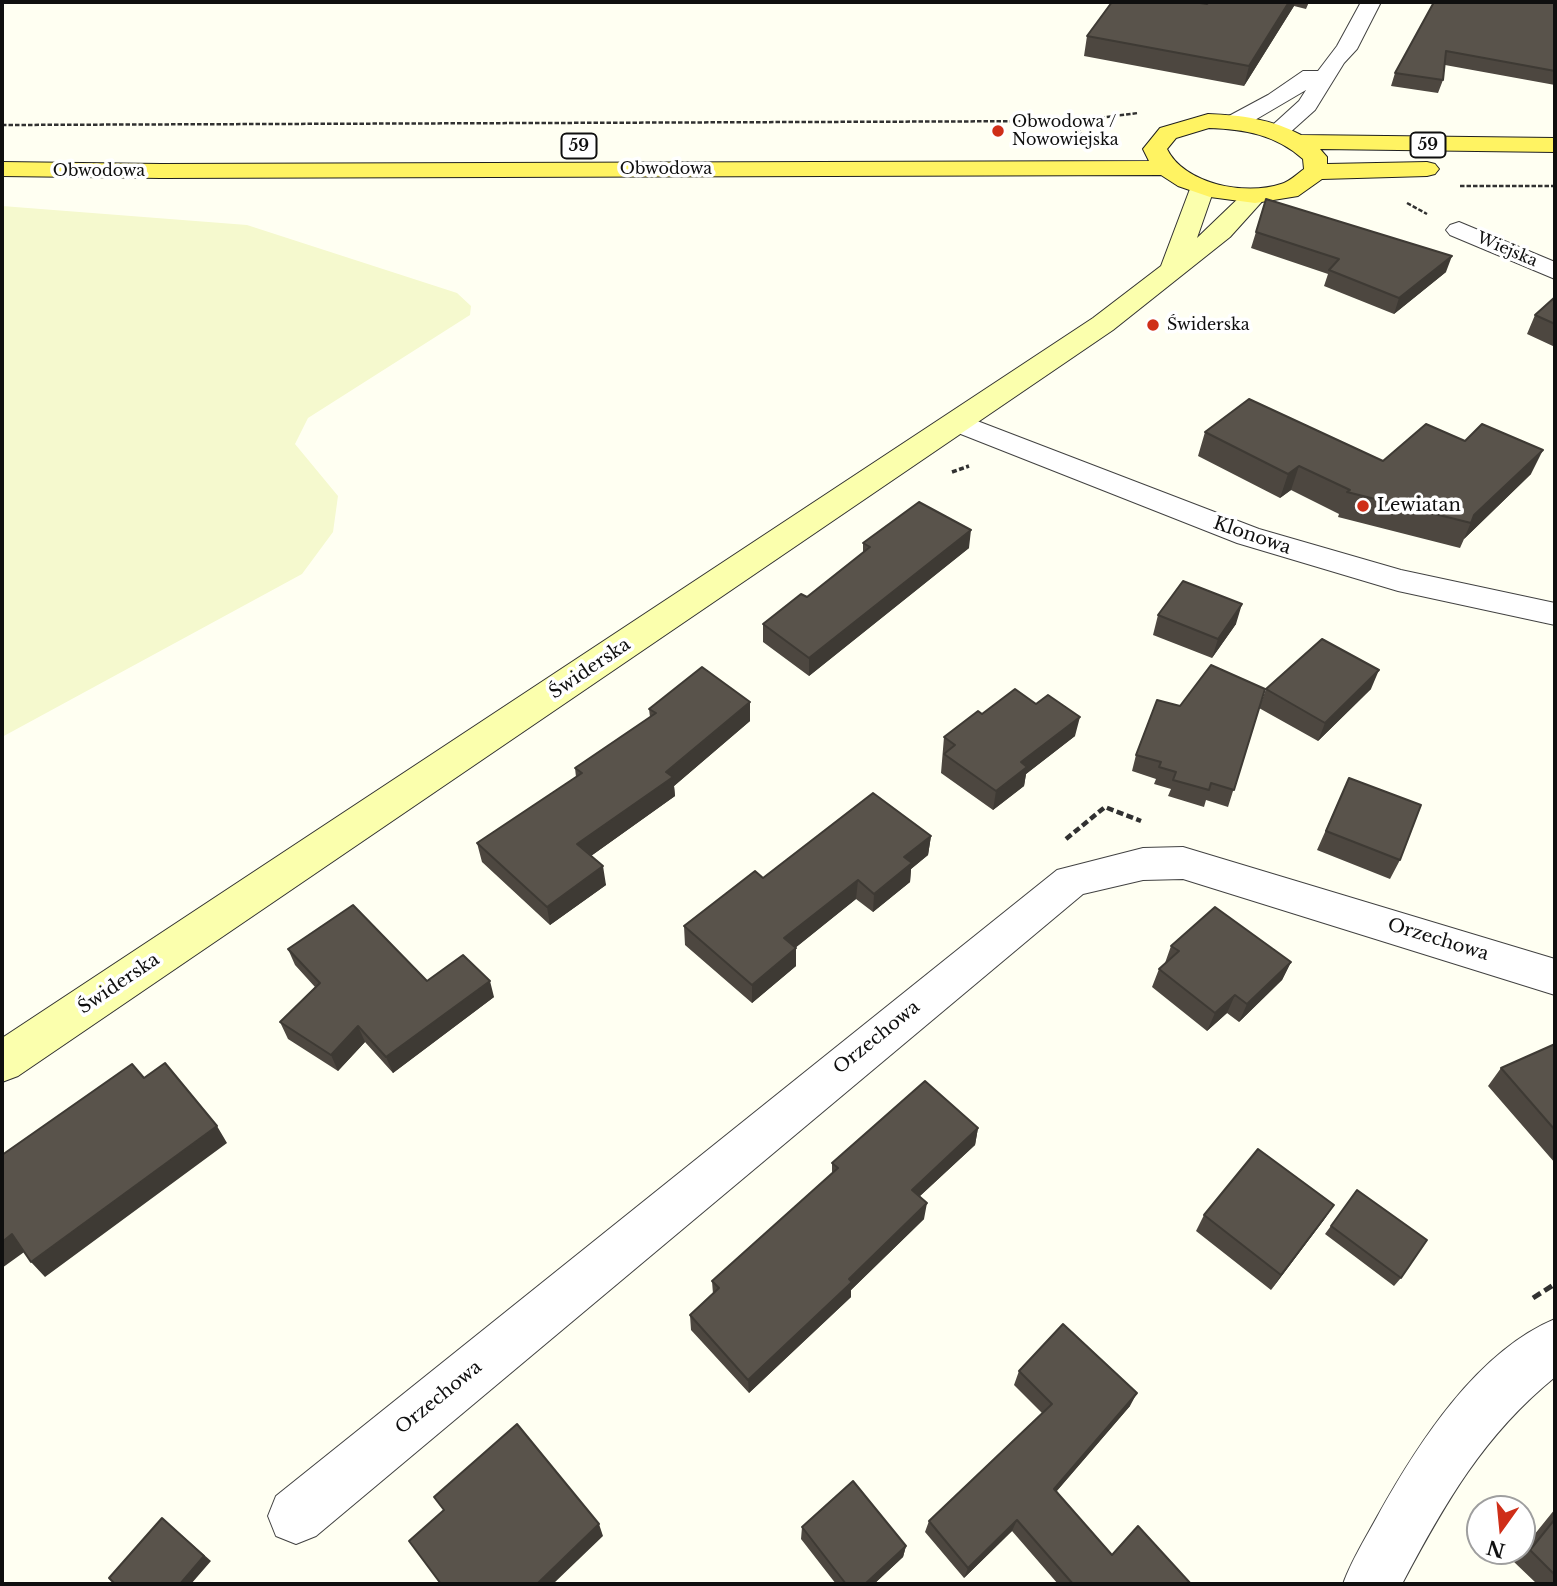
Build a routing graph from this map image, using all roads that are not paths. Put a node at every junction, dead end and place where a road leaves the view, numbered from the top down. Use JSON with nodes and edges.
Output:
{"nodes":[{"id":1,"x":1371,"y":2,"type":"edge"},
{"id":2,"x":1336,"y":59,"type":"junction"},
{"id":3,"x":1234,"y":122,"type":"junction"},
{"id":4,"x":1278,"y":131,"type":"junction"},
{"id":5,"x":1300,"y":142,"type":"junction"},
{"id":6,"x":1555,"y":145,"type":"edge"},
{"id":7,"x":2,"y":147,"type":"edge"},
{"id":8,"x":161,"y":148,"type":"dead end"},
{"id":9,"x":1162,"y":168,"type":"junction"},
{"id":10,"x":2,"y":169,"type":"edge"},
{"id":11,"x":1316,"y":172,"type":"junction"},
{"id":12,"x":1449,"y":177,"type":"road end"},
{"id":13,"x":1202,"y":188,"type":"junction"},
{"id":14,"x":1255,"y":195,"type":"junction"},
{"id":15,"x":1459,"y":230,"type":"road end"},
{"id":16,"x":1172,"y":268,"type":"junction"},
{"id":17,"x":1555,"y":271,"type":"edge"},
{"id":18,"x":959,"y":423,"type":"junction"},
{"id":19,"x":1555,"y":614,"type":"edge"},
{"id":20,"x":1555,"y":977,"type":"edge"},
{"id":21,"x":2,"y":1062,"type":"edge"},
{"id":22,"x":1555,"y":1345,"type":"edge"},
{"id":23,"x":296,"y":1516,"type":"dead end"},
{"id":24,"x":1371,"y":1584,"type":"edge"}],
"edges":[{"from":1,"to":2,"type":"street"},
{"from":2,"to":3,"type":"street"},
{"from":2,"to":4,"type":"street"},
{"from":3,"to":4,"type":"main road","number":"59"},
{"from":3,"to":9,"type":"main road","number":"59"},
{"from":4,"to":5,"type":"main road","number":"59"},
{"from":5,"to":6,"type":"main road","number":"59"},
{"from":5,"to":11,"type":"main road"},
{"from":7,"to":8,"type":"main road","name":"Obwodowa"},
{"from":9,"to":10,"type":"main road","name":"Obwodowa","number":"59"},
{"from":9,"to":13,"type":"main road","name":"Obwodowa","number":"59"},
{"from":11,"to":12,"type":"main road","number":"59"},
{"from":11,"to":14,"type":"main road","name":"Obwodowa","number":"59"},
{"from":13,"to":14,"type":"main road","name":"Obwodowa","number":"59"},
{"from":13,"to":16,"type":"street"},
{"from":14,"to":16,"type":"street","name":"Świderska"},
{"from":15,"to":17,"type":"street","name":"Wiejska"},
{"from":16,"to":18,"type":"street","name":"Świderska"},
{"from":18,"to":19,"type":"street","name":"Klonowa"},
{"from":18,"to":21,"type":"street","name":"Świderska"},
{"from":20,"to":23,"type":"street","name":"Orzechowa"},
{"from":22,"to":24,"type":"street"}]}
